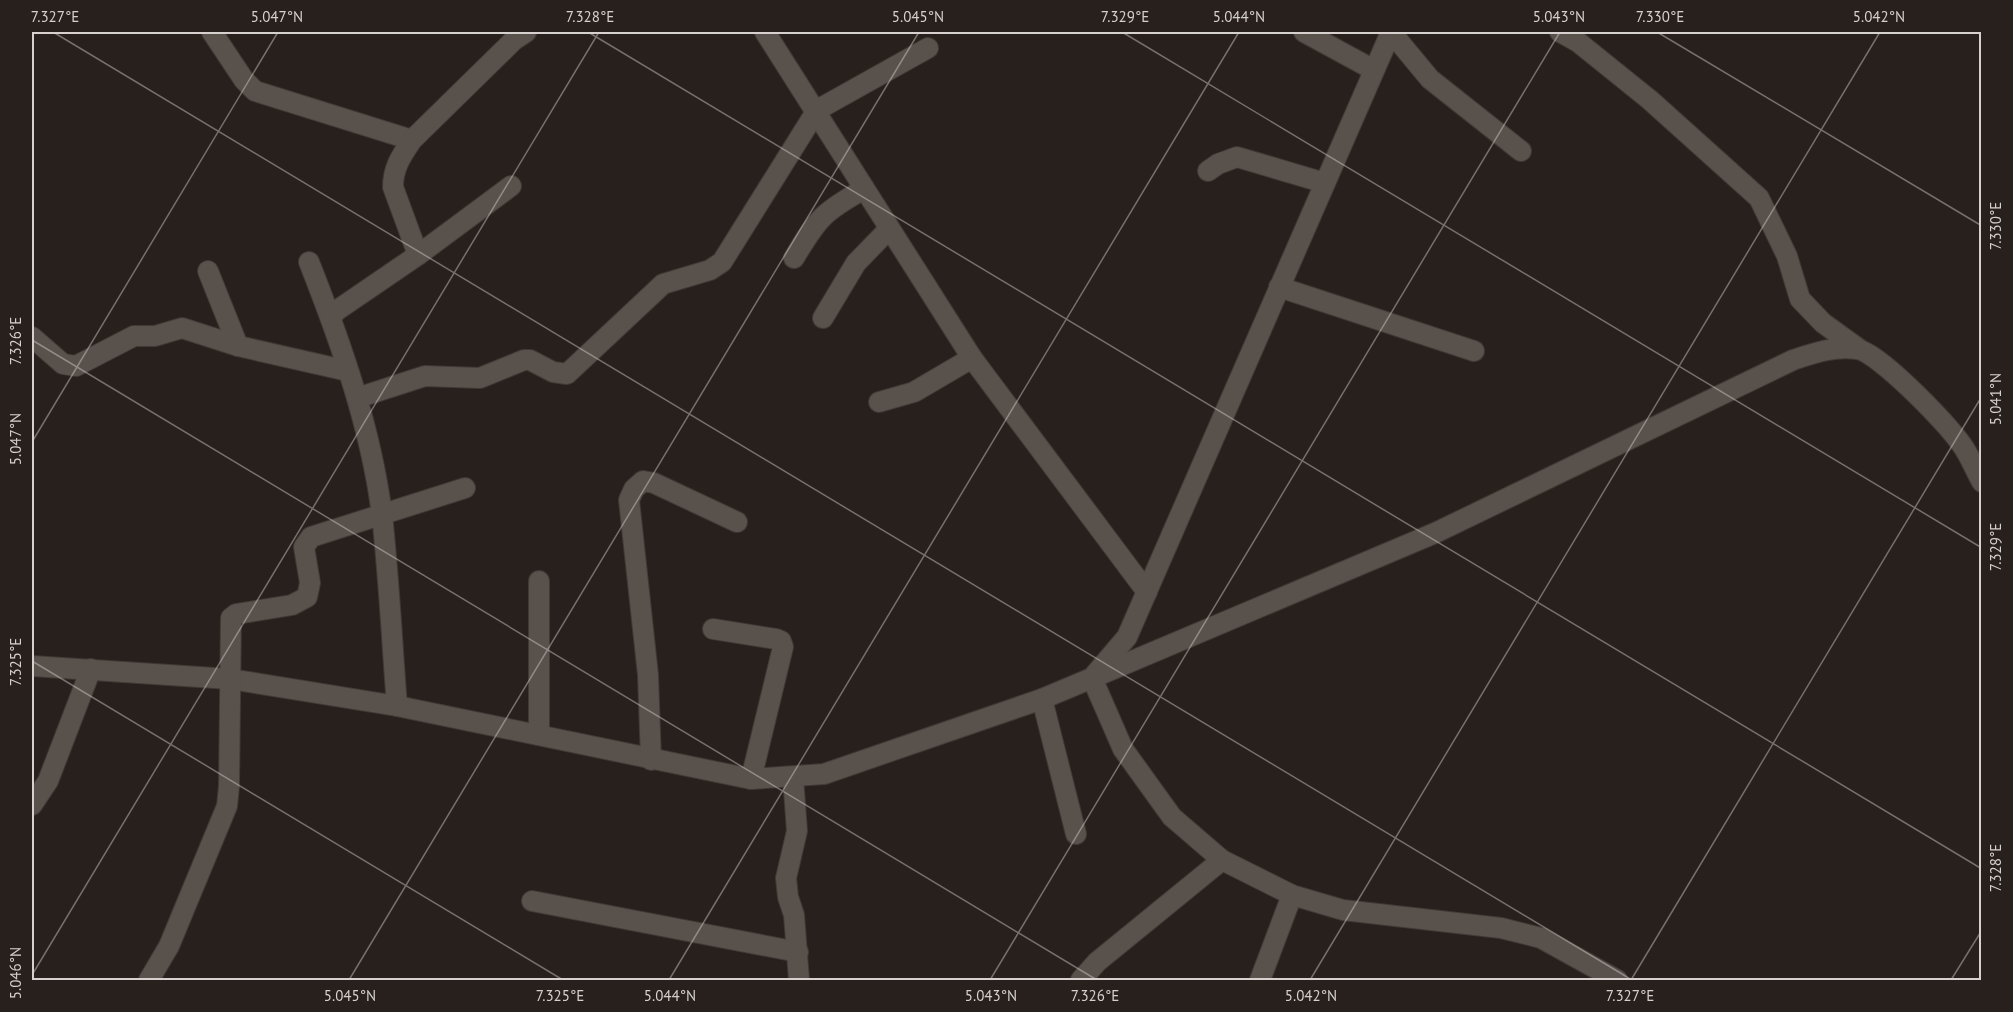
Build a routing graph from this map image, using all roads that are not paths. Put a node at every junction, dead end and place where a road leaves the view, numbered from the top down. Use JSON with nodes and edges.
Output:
{"nodes":[{"id":1,"x":212,"y":32,"type":"edge"},
{"id":2,"x":765,"y":32,"type":"edge"},
{"id":3,"x":1304,"y":32,"type":"edge"},
{"id":4,"x":1391,"y":32,"type":"edge"},
{"id":5,"x":1560,"y":32,"type":"edge"},
{"id":6,"x":516,"y":34,"type":"edge"},
{"id":7,"x":928,"y":48,"type":"dead end"},
{"id":8,"x":1374,"y":70,"type":"junction"},
{"id":9,"x":817,"y":110,"type":"junction"},
{"id":10,"x":412,"y":140,"type":"junction"},
{"id":11,"x":1521,"y":151,"type":"dead end"},
{"id":12,"x":1208,"y":171,"type":"dead end"},
{"id":13,"x":1325,"y":183,"type":"junction"},
{"id":14,"x":511,"y":186,"type":"dead end"},
{"id":15,"x":864,"y":189,"type":"junction"},
{"id":16,"x":889,"y":229,"type":"junction"},
{"id":17,"x":417,"y":255,"type":"junction"},
{"id":18,"x":794,"y":258,"type":"dead end"},
{"id":19,"x":309,"y":262,"type":"dead end"},
{"id":20,"x":208,"y":271,"type":"dead end"},
{"id":21,"x":1279,"y":287,"type":"junction"},
{"id":22,"x":331,"y":318,"type":"junction"},
{"id":23,"x":823,"y":318,"type":"dead end"},
{"id":24,"x":32,"y":337,"type":"edge"},
{"id":25,"x":238,"y":345,"type":"junction"},
{"id":26,"x":1859,"y":349,"type":"junction"},
{"id":27,"x":1474,"y":351,"type":"dead end"},
{"id":28,"x":972,"y":358,"type":"junction"},
{"id":29,"x":348,"y":371,"type":"junction"},
{"id":30,"x":357,"y":398,"type":"junction"},
{"id":31,"x":879,"y":402,"type":"dead end"},
{"id":32,"x":1982,"y":482,"type":"edge"},
{"id":33,"x":465,"y":488,"type":"dead end"},
{"id":34,"x":381,"y":514,"type":"junction"},
{"id":35,"x":737,"y":522,"type":"dead end"},
{"id":36,"x":539,"y":581,"type":"dead end"},
{"id":37,"x":1147,"y":592,"type":"junction"},
{"id":38,"x":713,"y":629,"type":"dead end"},
{"id":39,"x":32,"y":666,"type":"edge"},
{"id":40,"x":91,"y":669,"type":"junction"},
{"id":41,"x":1092,"y":678,"type":"junction"},
{"id":42,"x":230,"y":679,"type":"junction"},
{"id":43,"x":1042,"y":699,"type":"junction"},
{"id":44,"x":397,"y":706,"type":"junction"},
{"id":45,"x":539,"y":735,"type":"junction"},
{"id":46,"x":651,"y":760,"type":"junction"},
{"id":47,"x":793,"y":777,"type":"junction"},
{"id":48,"x":751,"y":779,"type":"junction"},
{"id":49,"x":32,"y":806,"type":"edge"},
{"id":50,"x":1076,"y":834,"type":"dead end"},
{"id":51,"x":1222,"y":860,"type":"junction"},
{"id":52,"x":1292,"y":895,"type":"junction"},
{"id":53,"x":532,"y":902,"type":"dead end"},
{"id":54,"x":798,"y":952,"type":"junction"},
{"id":55,"x":149,"y":981,"type":"edge"},
{"id":56,"x":799,"y":981,"type":"edge"},
{"id":57,"x":1081,"y":981,"type":"edge"},
{"id":58,"x":1260,"y":981,"type":"edge"},
{"id":59,"x":1617,"y":981,"type":"edge"}],
"edges":[{"from":1,"to":10,"type":"street"},
{"from":2,"to":9,"type":"street"},
{"from":3,"to":8,"type":"street"},
{"from":4,"to":8,"type":"street"},
{"from":4,"to":11,"type":"street"},
{"from":5,"to":26,"type":"street"},
{"from":6,"to":10,"type":"street"},
{"from":7,"to":9,"type":"street"},
{"from":8,"to":13,"type":"street"},
{"from":9,"to":15,"type":"street"},
{"from":9,"to":30,"type":"street"},
{"from":10,"to":17,"type":"street"},
{"from":12,"to":13,"type":"street"},
{"from":13,"to":21,"type":"street"},
{"from":14,"to":17,"type":"street"},
{"from":15,"to":16,"type":"street"},
{"from":15,"to":18,"type":"street"},
{"from":16,"to":23,"type":"street"},
{"from":16,"to":28,"type":"street"},
{"from":17,"to":22,"type":"street"},
{"from":19,"to":22,"type":"street"},
{"from":20,"to":25,"type":"street"},
{"from":21,"to":27,"type":"street"},
{"from":21,"to":37,"type":"street"},
{"from":22,"to":29,"type":"street"},
{"from":24,"to":25,"type":"street"},
{"from":25,"to":29,"type":"street"},
{"from":26,"to":32,"type":"street"},
{"from":26,"to":41,"type":"street"},
{"from":28,"to":31,"type":"street"},
{"from":28,"to":37,"type":"street"},
{"from":29,"to":30,"type":"street"},
{"from":30,"to":34,"type":"street"},
{"from":33,"to":34,"type":"street"},
{"from":34,"to":42,"type":"street"},
{"from":34,"to":44,"type":"street"},
{"from":35,"to":46,"type":"street"},
{"from":36,"to":45,"type":"street"},
{"from":37,"to":41,"type":"street"},
{"from":38,"to":48,"type":"street"},
{"from":39,"to":40,"type":"street"},
{"from":40,"to":42,"type":"street"},
{"from":40,"to":49,"type":"street"},
{"from":41,"to":43,"type":"street"},
{"from":41,"to":51,"type":"street"},
{"from":42,"to":44,"type":"street"},
{"from":42,"to":55,"type":"street"},
{"from":43,"to":47,"type":"street"},
{"from":43,"to":50,"type":"street"},
{"from":44,"to":45,"type":"street"},
{"from":45,"to":46,"type":"street"},
{"from":46,"to":48,"type":"street"},
{"from":47,"to":48,"type":"street"},
{"from":47,"to":54,"type":"street"},
{"from":51,"to":52,"type":"street"},
{"from":51,"to":57,"type":"street"},
{"from":52,"to":58,"type":"street"},
{"from":52,"to":59,"type":"street"},
{"from":53,"to":54,"type":"street"},
{"from":54,"to":56,"type":"street"}]}
